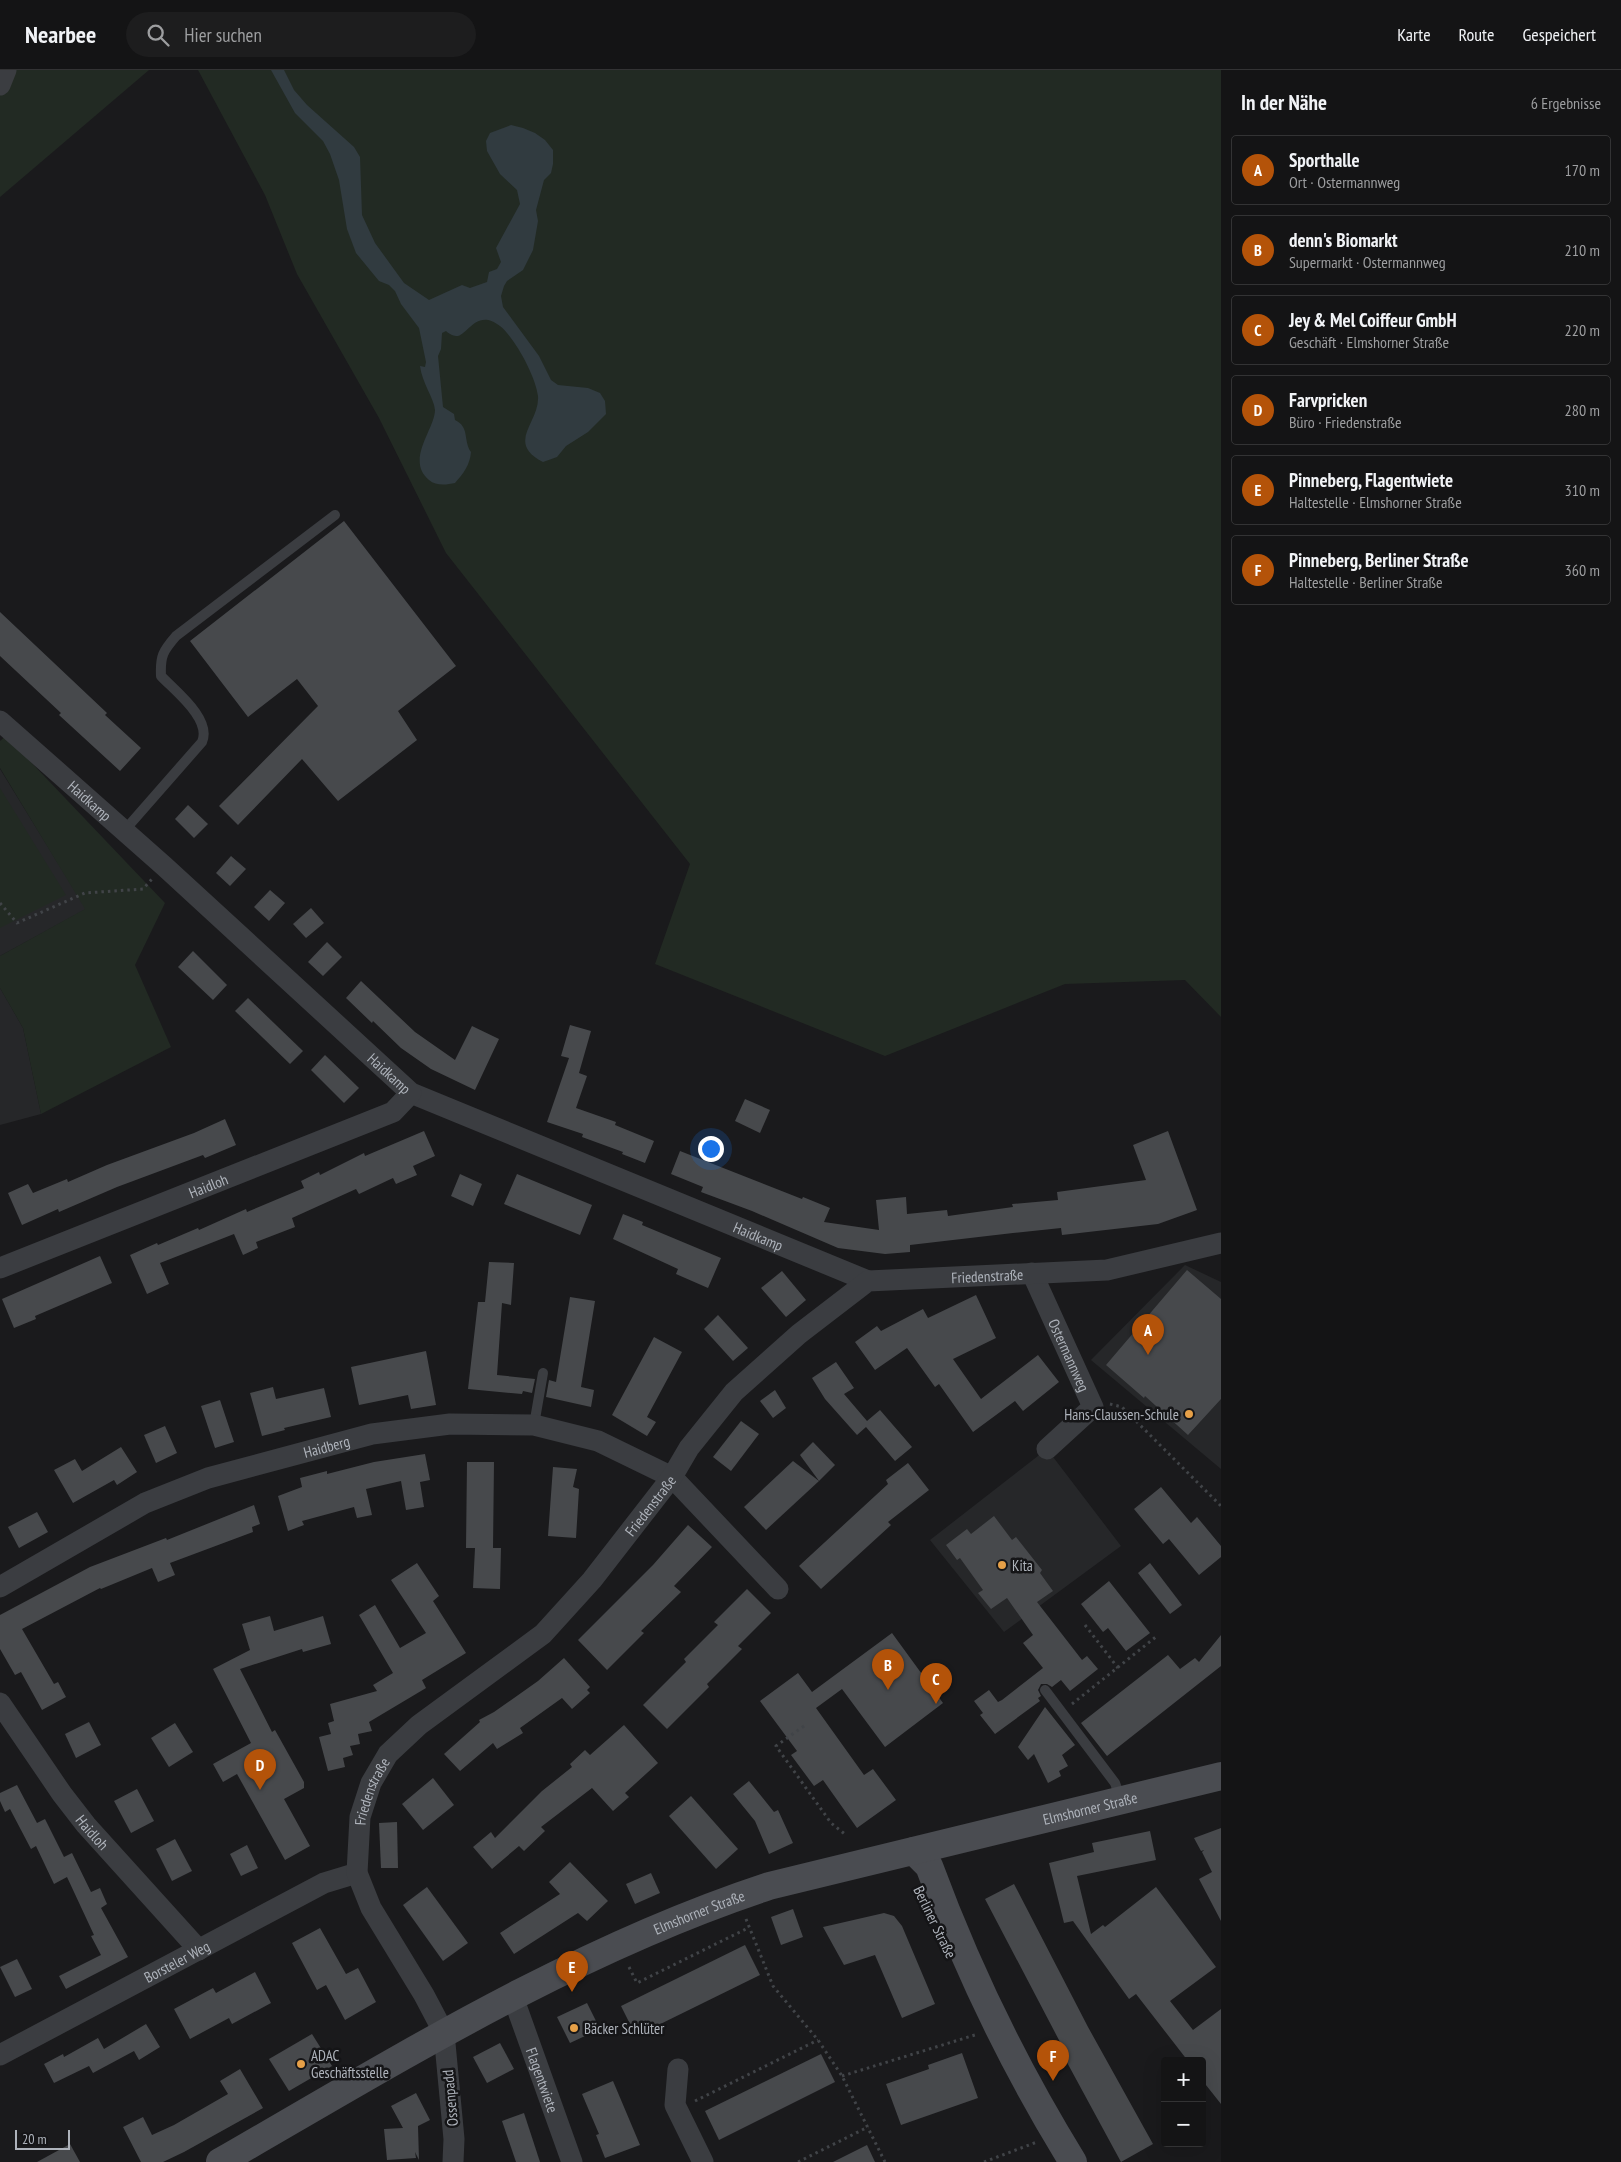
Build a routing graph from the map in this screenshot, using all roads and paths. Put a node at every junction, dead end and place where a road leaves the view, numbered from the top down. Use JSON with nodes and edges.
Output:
{"nodes":[{"id":1,"x":6,"y":70,"type":"edge"},
{"id":2,"x":0,"y":85,"type":"edge"},
{"id":3,"x":335,"y":515,"type":"dead end"},
{"id":4,"x":0,"y":721,"type":"edge"},
{"id":5,"x":124,"y":831,"type":"junction"},
{"id":6,"x":164,"y":866,"type":"junction"},
{"id":7,"x":0,"y":903,"type":"edge"},
{"id":8,"x":411,"y":1093,"type":"junction"},
{"id":9,"x":1221,"y":1243,"type":"edge"},
{"id":10,"x":0,"y":1268,"type":"edge"},
{"id":11,"x":1032,"y":1273,"type":"junction"},
{"id":12,"x":868,"y":1281,"type":"junction"},
{"id":13,"x":543,"y":1373,"type":"dead end"},
{"id":14,"x":1094,"y":1407,"type":"junction"},
{"id":15,"x":534,"y":1424,"type":"junction"},
{"id":16,"x":1048,"y":1449,"type":"dead end"},
{"id":17,"x":672,"y":1477,"type":"junction"},
{"id":18,"x":1221,"y":1506,"type":"edge"},
{"id":19,"x":0,"y":1587,"type":"edge"},
{"id":20,"x":778,"y":1589,"type":"dead end"},
{"id":21,"x":1085,"y":1625,"type":"dead end"},
{"id":22,"x":1157,"y":1636,"type":"dead end"},
{"id":23,"x":1118,"y":1668,"type":"junction"},
{"id":24,"x":1045,"y":1690,"type":"dead end"},
{"id":25,"x":0,"y":1703,"type":"edge"},
{"id":26,"x":1062,"y":1712,"type":"junction"},
{"id":27,"x":804,"y":1726,"type":"dead end"},
{"id":28,"x":1221,"y":1776,"type":"edge"},
{"id":29,"x":1122,"y":1800,"type":"junction"},
{"id":30,"x":846,"y":1834,"type":"dead end"},
{"id":31,"x":914,"y":1851,"type":"junction"},
{"id":32,"x":357,"y":1873,"type":"junction"},
{"id":33,"x":744,"y":1913,"type":"dead end"},
{"id":34,"x":748,"y":1928,"type":"junction"},
{"id":35,"x":199,"y":1950,"type":"junction"},
{"id":36,"x":629,"y":1967,"type":"dead end"},
{"id":37,"x":513,"y":1997,"type":"junction"},
{"id":38,"x":998,"y":2028,"type":"junction"},
{"id":39,"x":444,"y":2033,"type":"junction"},
{"id":40,"x":818,"y":2040,"type":"junction"},
{"id":41,"x":0,"y":2055,"type":"edge"},
{"id":42,"x":678,"y":2069,"type":"dead end"},
{"id":43,"x":842,"y":2076,"type":"junction"},
{"id":44,"x":675,"y":2105,"type":"junction"},
{"id":45,"x":868,"y":2127,"type":"junction"},
{"id":46,"x":1056,"y":2135,"type":"junction"},
{"id":47,"x":220,"y":2162,"type":"edge"},
{"id":48,"x":453,"y":2162,"type":"edge"},
{"id":49,"x":572,"y":2162,"type":"edge"},
{"id":50,"x":703,"y":2162,"type":"edge"},
{"id":51,"x":798,"y":2162,"type":"edge"},
{"id":52,"x":885,"y":2162,"type":"edge"},
{"id":53,"x":984,"y":2162,"type":"edge"},
{"id":54,"x":1073,"y":2162,"type":"edge"}],
"edges":[{"from":1,"to":2,"type":"street"},
{"from":3,"to":5,"type":"lane"},
{"from":4,"to":5,"type":"street","name":"Haidkamp"},
{"from":5,"to":6,"type":"street","name":"Haidkamp"},
{"from":6,"to":7,"type":"path"},
{"from":6,"to":8,"type":"street","name":"Haidkamp"},
{"from":8,"to":10,"type":"street","name":"Haidloh"},
{"from":8,"to":12,"type":"street","name":"Haidkamp"},
{"from":9,"to":11,"type":"street","name":"Friedenstraße"},
{"from":11,"to":12,"type":"street","name":"Friedenstraße"},
{"from":11,"to":14,"type":"street","name":"Ostermannweg"},
{"from":12,"to":17,"type":"street","name":"Friedenstraße"},
{"from":13,"to":15,"type":"lane"},
{"from":14,"to":16,"type":"street","name":"Ostermannweg"},
{"from":14,"to":18,"type":"path"},
{"from":15,"to":17,"type":"street","name":"Haidberg"},
{"from":15,"to":19,"type":"street","name":"Haidberg"},
{"from":17,"to":20,"type":"street"},
{"from":17,"to":32,"type":"street","name":"Friedenstraße"},
{"from":21,"to":23,"type":"path"},
{"from":22,"to":23,"type":"path"},
{"from":23,"to":26,"type":"path"},
{"from":24,"to":26,"type":"lane"},
{"from":25,"to":35,"type":"street","name":"Haidloh"},
{"from":26,"to":29,"type":"lane"},
{"from":27,"to":30,"type":"path"},
{"from":28,"to":29,"type":"main road","name":"Elmshorner Straße"},
{"from":29,"to":31,"type":"main road","name":"Elmshorner Straße"},
{"from":31,"to":37,"type":"main road","name":"Elmshorner Straße"},
{"from":31,"to":38,"type":"main road","name":"Berliner Straße"},
{"from":32,"to":35,"type":"street","name":"Borsteler Weg"},
{"from":32,"to":39,"type":"street","name":"Friedenstraße"},
{"from":33,"to":34,"type":"path"},
{"from":34,"to":36,"type":"path"},
{"from":34,"to":40,"type":"path"},
{"from":35,"to":41,"type":"street","name":"Borsteler Weg"},
{"from":37,"to":39,"type":"main road","name":"Elmshorner Straße"},
{"from":37,"to":49,"type":"street","name":"Flagentwiete"},
{"from":38,"to":43,"type":"path"},
{"from":38,"to":46,"type":"main road","name":"Berliner Straße"},
{"from":39,"to":47,"type":"main road","name":"Elmshorner Straße"},
{"from":39,"to":48,"type":"street","name":"Ossenpadd"},
{"from":40,"to":43,"type":"path"},
{"from":40,"to":44,"type":"path"},
{"from":42,"to":44,"type":"street"},
{"from":43,"to":45,"type":"path"},
{"from":44,"to":50,"type":"street"},
{"from":45,"to":51,"type":"path"},
{"from":45,"to":52,"type":"path"},
{"from":46,"to":53,"type":"path"},
{"from":46,"to":54,"type":"main road","name":"Berliner Straße"}]}
